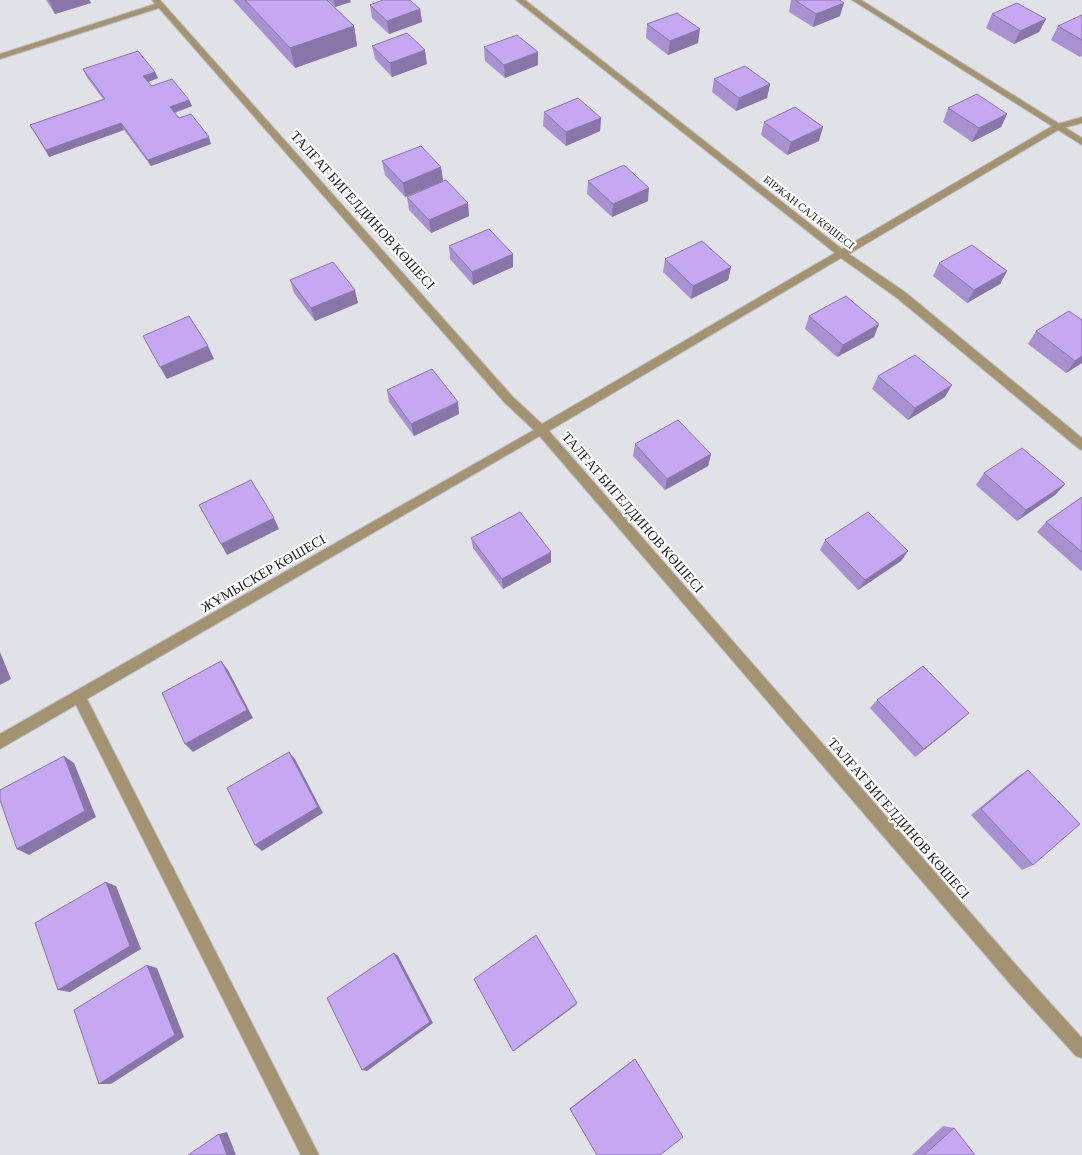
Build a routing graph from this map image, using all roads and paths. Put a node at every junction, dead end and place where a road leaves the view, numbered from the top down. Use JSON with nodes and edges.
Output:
{"nodes":[{"id":1,"x":520,"y":0,"type":"edge"},
{"id":2,"x":856,"y":0,"type":"edge"},
{"id":3,"x":158,"y":3,"type":"edge"},
{"id":4,"x":0,"y":56,"type":"edge"},
{"id":5,"x":1082,"y":120,"type":"edge"},
{"id":6,"x":1057,"y":126,"type":"junction"},
{"id":7,"x":1082,"y":142,"type":"edge"},
{"id":8,"x":842,"y":254,"type":"junction"},
{"id":9,"x":541,"y":430,"type":"junction"},
{"id":10,"x":1082,"y":445,"type":"edge"},
{"id":11,"x":79,"y":697,"type":"junction"},
{"id":12,"x":0,"y":742,"type":"edge"},
{"id":13,"x":1082,"y":1050,"type":"edge"},
{"id":14,"x":310,"y":1155,"type":"edge"}],
"edges":[{"from":1,"to":8,"type":"street","name":"БІРЖАН САЛ КӨШЕСІ"},
{"from":2,"to":6,"type":"street"},
{"from":3,"to":4,"type":"street"},
{"from":3,"to":9,"type":"street","name":"ТАЛҒАТ БИГЕЛДИНОВ КӨШЕСІ"},
{"from":5,"to":6,"type":"street","name":"ЖҰМЫСКЕР КӨШЕСІ"},
{"from":6,"to":7,"type":"street"},
{"from":6,"to":8,"type":"street","name":"ЖҰМЫСКЕР КӨШЕСІ"},
{"from":8,"to":9,"type":"street","name":"ЖҰМЫСКЕР КӨШЕСІ"},
{"from":8,"to":10,"type":"street","name":"БІРЖАН САЛ КӨШЕСІ"},
{"from":9,"to":11,"type":"street","name":"ЖҰМЫСКЕР КӨШЕСІ"},
{"from":9,"to":13,"type":"street","name":"ТАЛҒАТ БИГЕЛДИНОВ КӨШЕСІ"},
{"from":11,"to":12,"type":"street","name":"ЖҰМЫСКЕР КӨШЕСІ"},
{"from":11,"to":14,"type":"street"}]}
